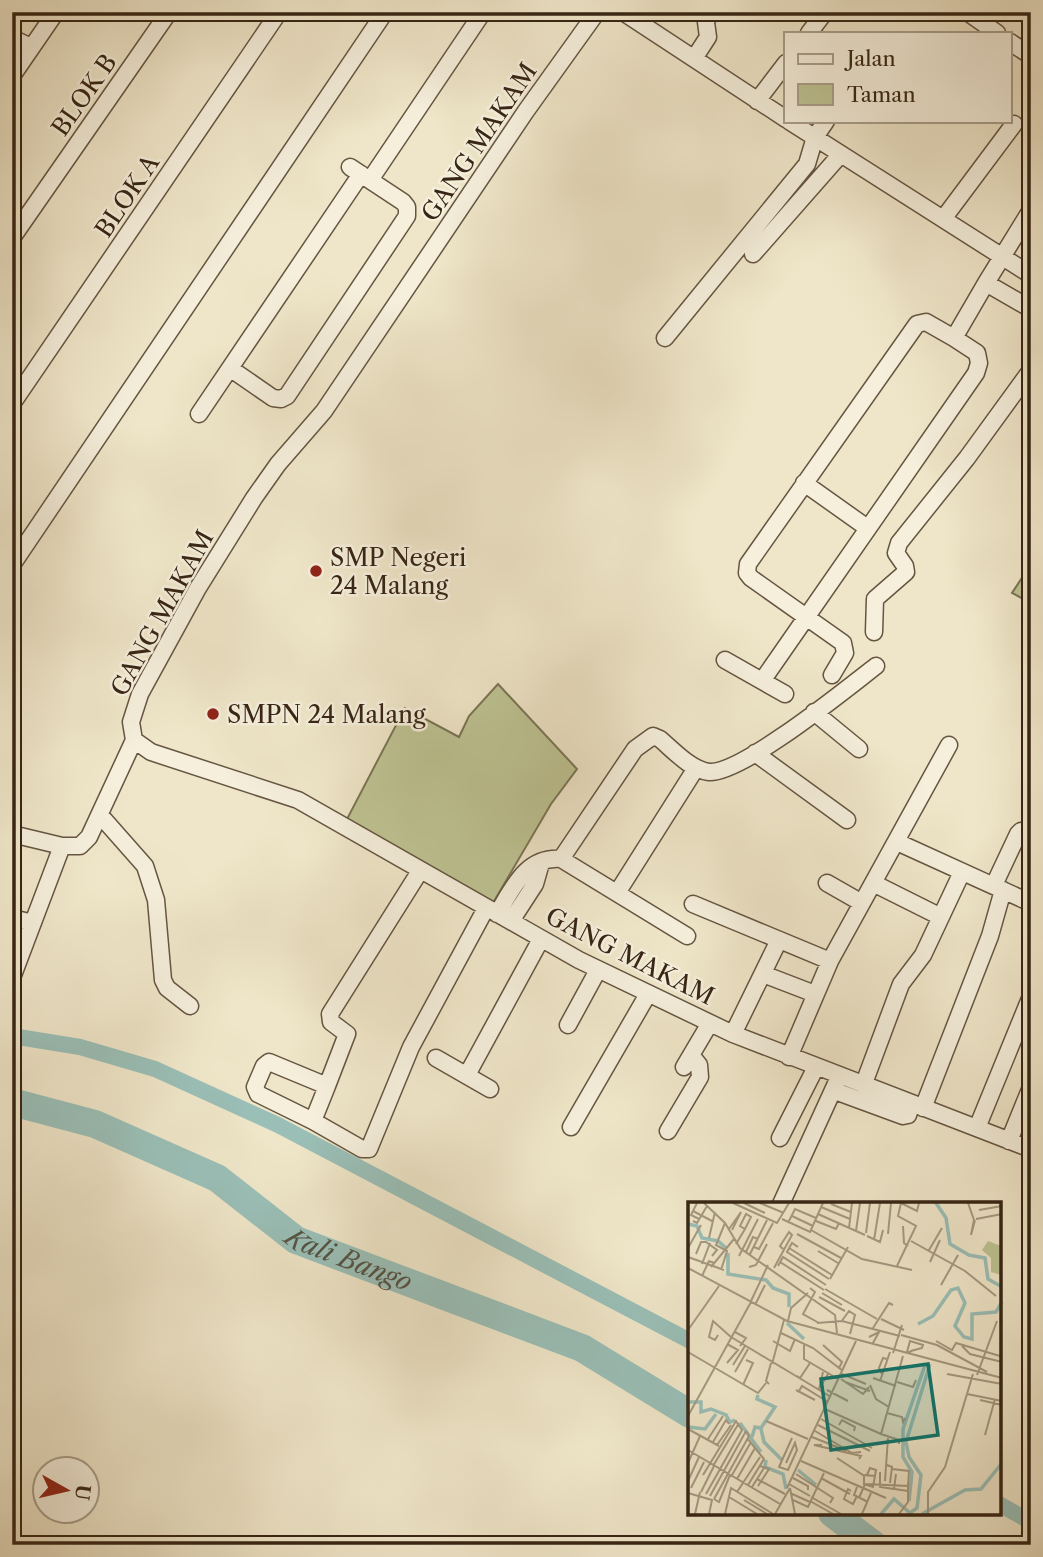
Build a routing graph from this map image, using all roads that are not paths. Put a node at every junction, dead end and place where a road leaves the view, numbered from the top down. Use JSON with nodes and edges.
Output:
{"nodes":[{"id":1,"x":56,"y":12,"type":"edge"},
{"id":2,"x":169,"y":12,"type":"edge"},
{"id":3,"x":279,"y":12,"type":"edge"},
{"id":4,"x":385,"y":12,"type":"edge"},
{"id":5,"x":483,"y":12,"type":"edge"},
{"id":6,"x":597,"y":12,"type":"edge"},
{"id":7,"x":623,"y":12,"type":"edge"},
{"id":8,"x":710,"y":12,"type":"edge"},
{"id":9,"x":825,"y":12,"type":"edge"},
{"id":10,"x":967,"y":12,"type":"edge"},
{"id":11,"x":810,"y":32,"type":"edge"},
{"id":12,"x":996,"y":32,"type":"edge"},
{"id":13,"x":12,"y":38,"type":"edge"},
{"id":14,"x":1012,"y":43,"type":"edge"},
{"id":15,"x":31,"y":47,"type":"junction"},
{"id":16,"x":1031,"y":56,"type":"edge"},
{"id":17,"x":695,"y":57,"type":"junction"},
{"id":18,"x":784,"y":66,"type":"edge"},
{"id":19,"x":12,"y":76,"type":"edge"},
{"id":20,"x":757,"y":101,"type":"junction"},
{"id":21,"x":784,"y":118,"type":"edge"},
{"id":22,"x":790,"y":122,"type":"edge"},
{"id":23,"x":825,"y":122,"type":"edge"},
{"id":24,"x":1014,"y":124,"type":"dead end"},
{"id":25,"x":814,"y":137,"type":"junction"},
{"id":26,"x":841,"y":154,"type":"junction"},
{"id":27,"x":360,"y":174,"type":"junction"},
{"id":28,"x":1031,"y":210,"type":"edge"},
{"id":29,"x":943,"y":219,"type":"junction"},
{"id":30,"x":12,"y":238,"type":"edge"},
{"id":31,"x":753,"y":254,"type":"dead end"},
{"id":32,"x":1000,"y":256,"type":"junction"},
{"id":33,"x":1031,"y":275,"type":"edge"},
{"id":34,"x":986,"y":283,"type":"junction"},
{"id":35,"x":1031,"y":309,"type":"edge"},
{"id":36,"x":665,"y":338,"type":"dead end"},
{"id":37,"x":954,"y":338,"type":"junction"},
{"id":38,"x":231,"y":369,"type":"junction"},
{"id":39,"x":1031,"y":370,"type":"edge"},
{"id":40,"x":12,"y":404,"type":"edge"},
{"id":41,"x":199,"y":414,"type":"dead end"},
{"id":42,"x":804,"y":483,"type":"junction"},
{"id":43,"x":866,"y":527,"type":"junction"},
{"id":44,"x":12,"y":565,"type":"edge"},
{"id":45,"x":807,"y":617,"type":"junction"},
{"id":46,"x":874,"y":632,"type":"dead end"},
{"id":47,"x":725,"y":660,"type":"dead end"},
{"id":48,"x":876,"y":666,"type":"dead end"},
{"id":49,"x":832,"y":675,"type":"dead end"},
{"id":50,"x":762,"y":681,"type":"junction"},
{"id":51,"x":785,"y":694,"type":"dead end"},
{"id":52,"x":814,"y":712,"type":"junction"},
{"id":53,"x":134,"y":740,"type":"junction"},
{"id":54,"x":949,"y":745,"type":"dead end"},
{"id":55,"x":859,"y":749,"type":"dead end"},
{"id":56,"x":755,"y":753,"type":"junction"},
{"id":57,"x":696,"y":768,"type":"junction"},
{"id":58,"x":100,"y":815,"type":"junction"},
{"id":59,"x":847,"y":820,"type":"dead end"},
{"id":60,"x":1031,"y":832,"type":"edge"},
{"id":61,"x":12,"y":834,"type":"edge"},
{"id":62,"x":897,"y":842,"type":"junction"},
{"id":63,"x":62,"y":846,"type":"junction"},
{"id":64,"x":561,"y":859,"type":"junction"},
{"id":65,"x":420,"y":871,"type":"junction"},
{"id":66,"x":962,"y":872,"type":"junction"},
{"id":67,"x":827,"y":883,"type":"dead end"},
{"id":68,"x":873,"y":883,"type":"junction"},
{"id":69,"x":998,"y":888,"type":"junction"},
{"id":70,"x":617,"y":893,"type":"junction"},
{"id":71,"x":862,"y":903,"type":"junction"},
{"id":72,"x":1031,"y":903,"type":"edge"},
{"id":73,"x":693,"y":904,"type":"dead end"},
{"id":74,"x":498,"y":915,"type":"junction"},
{"id":75,"x":939,"y":916,"type":"junction"},
{"id":76,"x":12,"y":918,"type":"edge"},
{"id":77,"x":33,"y":923,"type":"junction"},
{"id":78,"x":687,"y":936,"type":"dead end"},
{"id":79,"x":541,"y":939,"type":"junction"},
{"id":80,"x":779,"y":940,"type":"junction"},
{"id":81,"x":830,"y":961,"type":"junction"},
{"id":82,"x":598,"y":970,"type":"junction"},
{"id":83,"x":763,"y":974,"type":"junction"},
{"id":84,"x":12,"y":978,"type":"edge"},
{"id":85,"x":648,"y":994,"type":"junction"},
{"id":86,"x":815,"y":994,"type":"junction"},
{"id":87,"x":1031,"y":996,"type":"edge"},
{"id":88,"x":190,"y":1006,"type":"dead end"},
{"id":89,"x":710,"y":1023,"type":"junction"},
{"id":90,"x":568,"y":1025,"type":"dead end"},
{"id":91,"x":733,"y":1034,"type":"junction"},
{"id":92,"x":789,"y":1057,"type":"junction"},
{"id":93,"x":436,"y":1058,"type":"dead end"},
{"id":94,"x":816,"y":1067,"type":"junction"},
{"id":95,"x":467,"y":1075,"type":"junction"},
{"id":96,"x":837,"y":1084,"type":"junction"},
{"id":97,"x":327,"y":1086,"type":"junction"},
{"id":98,"x":863,"y":1086,"type":"junction"},
{"id":99,"x":1031,"y":1087,"type":"edge"},
{"id":100,"x":490,"y":1089,"type":"dead end"},
{"id":101,"x":918,"y":1105,"type":"junction"},
{"id":102,"x":313,"y":1121,"type":"junction"},
{"id":103,"x":571,"y":1127,"type":"dead end"},
{"id":104,"x":977,"y":1129,"type":"junction"},
{"id":105,"x":668,"y":1131,"type":"dead end"},
{"id":106,"x":780,"y":1138,"type":"dead end"},
{"id":107,"x":1009,"y":1140,"type":"junction"},
{"id":108,"x":1031,"y":1149,"type":"edge"},
{"id":109,"x":781,"y":1202,"type":"edge"}],
"edges":[{"from":1,"to":15,"type":"street"},
{"from":2,"to":30,"type":"street","name":"BLOK B"},
{"from":3,"to":40,"type":"street","name":"BLOK A"},
{"from":4,"to":44,"type":"street"},
{"from":5,"to":27,"type":"street"},
{"from":6,"to":53,"type":"street","name":"GANG MAKAM"},
{"from":7,"to":17,"type":"street"},
{"from":8,"to":17,"type":"street"},
{"from":9,"to":11,"type":"street"},
{"from":10,"to":12,"type":"street"},
{"from":13,"to":15,"type":"street"},
{"from":14,"to":16,"type":"street"},
{"from":15,"to":19,"type":"street"},
{"from":17,"to":20,"type":"street"},
{"from":18,"to":20,"type":"street"},
{"from":20,"to":21,"type":"street"},
{"from":22,"to":25,"type":"street"},
{"from":23,"to":25,"type":"street"},
{"from":24,"to":29,"type":"street"},
{"from":25,"to":26,"type":"street"},
{"from":25,"to":36,"type":"street"},
{"from":26,"to":29,"type":"street"},
{"from":26,"to":31,"type":"street"},
{"from":27,"to":38,"type":"street"},
{"from":27,"to":38,"type":"street"},
{"from":28,"to":32,"type":"street"},
{"from":29,"to":32,"type":"street"},
{"from":32,"to":33,"type":"street"},
{"from":32,"to":34,"type":"street"},
{"from":34,"to":35,"type":"street"},
{"from":34,"to":37,"type":"street"},
{"from":37,"to":42,"type":"street"},
{"from":37,"to":43,"type":"street"},
{"from":38,"to":41,"type":"street"},
{"from":39,"to":46,"type":"street"},
{"from":42,"to":43,"type":"street"},
{"from":42,"to":45,"type":"street"},
{"from":43,"to":45,"type":"street"},
{"from":45,"to":49,"type":"street"},
{"from":45,"to":50,"type":"street"},
{"from":47,"to":50,"type":"street"},
{"from":48,"to":52,"type":"street"},
{"from":50,"to":51,"type":"street"},
{"from":52,"to":55,"type":"street"},
{"from":52,"to":56,"type":"street"},
{"from":53,"to":58,"type":"street"},
{"from":53,"to":65,"type":"street","name":"GANG MAKAM"},
{"from":54,"to":62,"type":"street"},
{"from":56,"to":57,"type":"street"},
{"from":56,"to":59,"type":"street"},
{"from":57,"to":64,"type":"street"},
{"from":57,"to":70,"type":"street"},
{"from":58,"to":63,"type":"street"},
{"from":58,"to":88,"type":"street"},
{"from":60,"to":69,"type":"street"},
{"from":61,"to":63,"type":"street"},
{"from":62,"to":66,"type":"street"},
{"from":62,"to":68,"type":"street"},
{"from":63,"to":77,"type":"street"},
{"from":64,"to":70,"type":"street"},
{"from":64,"to":74,"type":"street"},
{"from":65,"to":74,"type":"street","name":"GANG MAKAM"},
{"from":65,"to":97,"type":"street"},
{"from":66,"to":69,"type":"street"},
{"from":66,"to":75,"type":"street"},
{"from":67,"to":71,"type":"street"},
{"from":68,"to":71,"type":"street"},
{"from":68,"to":75,"type":"street"},
{"from":69,"to":72,"type":"street"},
{"from":69,"to":101,"type":"street"},
{"from":70,"to":78,"type":"street"},
{"from":71,"to":81,"type":"street"},
{"from":73,"to":80,"type":"street"},
{"from":74,"to":79,"type":"street","name":"GANG MAKAM"},
{"from":74,"to":102,"type":"street"},
{"from":75,"to":98,"type":"street"},
{"from":76,"to":77,"type":"street"},
{"from":77,"to":84,"type":"street"},
{"from":79,"to":82,"type":"street","name":"GANG MAKAM"},
{"from":79,"to":95,"type":"street"},
{"from":80,"to":81,"type":"street"},
{"from":80,"to":83,"type":"street"},
{"from":81,"to":86,"type":"street"},
{"from":82,"to":85,"type":"street","name":"GANG MAKAM"},
{"from":82,"to":90,"type":"street"},
{"from":83,"to":86,"type":"street"},
{"from":83,"to":91,"type":"street"},
{"from":85,"to":89,"type":"street","name":"GANG MAKAM"},
{"from":85,"to":103,"type":"street"},
{"from":86,"to":92,"type":"street"},
{"from":87,"to":104,"type":"street"},
{"from":89,"to":91,"type":"street","name":"GANG MAKAM"},
{"from":89,"to":105,"type":"street"},
{"from":91,"to":92,"type":"street","name":"GANG MAKAM"},
{"from":92,"to":94,"type":"street","name":"GANG MAKAM"},
{"from":93,"to":95,"type":"street"},
{"from":94,"to":96,"type":"street","name":"GANG MAKAM"},
{"from":94,"to":106,"type":"street"},
{"from":95,"to":100,"type":"street"},
{"from":96,"to":98,"type":"street","name":"GANG MAKAM"},
{"from":96,"to":101,"type":"street"},
{"from":96,"to":109,"type":"street"},
{"from":97,"to":102,"type":"street"},
{"from":97,"to":102,"type":"street"},
{"from":98,"to":101,"type":"street","name":"GANG MAKAM"},
{"from":99,"to":107,"type":"street"},
{"from":101,"to":104,"type":"street","name":"GANG MAKAM"},
{"from":104,"to":107,"type":"street","name":"GANG MAKAM"},
{"from":107,"to":108,"type":"street","name":"GANG MAKAM"}]}
